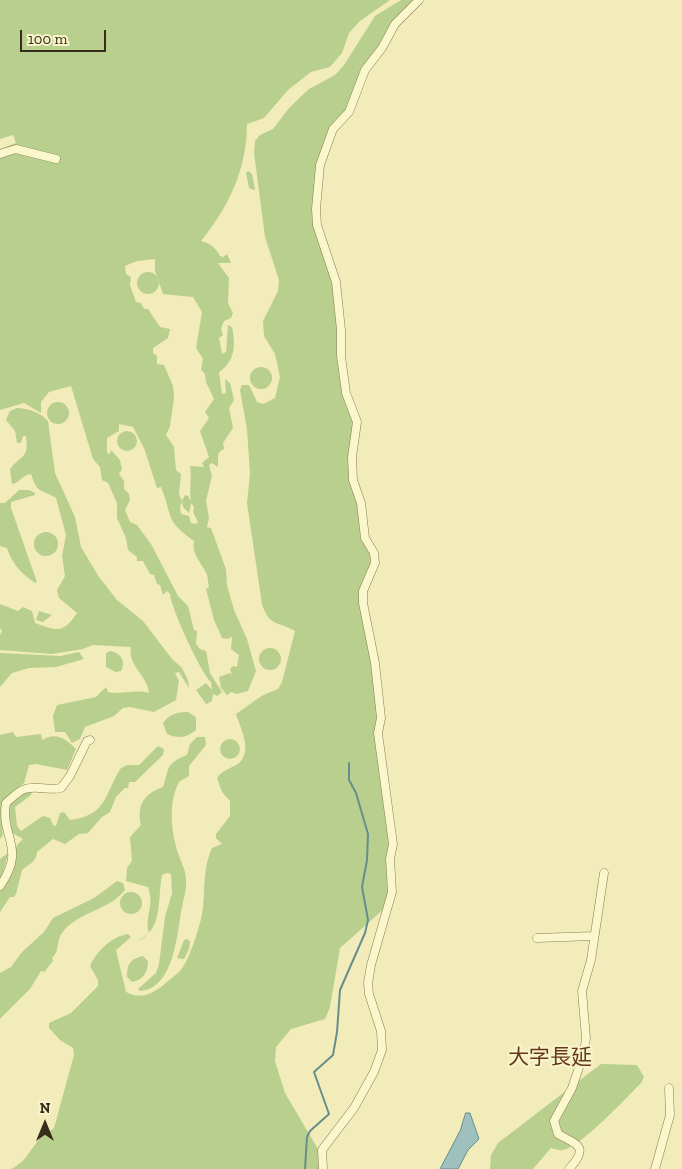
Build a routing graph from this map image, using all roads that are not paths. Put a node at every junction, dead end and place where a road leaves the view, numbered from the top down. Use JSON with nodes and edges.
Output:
{"nodes":[{"id":1,"x":419,"y":0,"type":"edge"},
{"id":2,"x":0,"y":154,"type":"edge"},
{"id":3,"x":56,"y":159,"type":"dead end"},
{"id":4,"x":90,"y":740,"type":"dead end"},
{"id":5,"x":604,"y":874,"type":"dead end"},
{"id":6,"x":0,"y":886,"type":"edge"},
{"id":7,"x":593,"y":936,"type":"junction"},
{"id":8,"x":537,"y":938,"type":"dead end"},
{"id":9,"x":669,"y":1088,"type":"dead end"},
{"id":10,"x":323,"y":1169,"type":"edge"},
{"id":11,"x":569,"y":1169,"type":"edge"},
{"id":12,"x":655,"y":1169,"type":"edge"}],
"edges":[{"from":1,"to":10,"type":"street"},
{"from":2,"to":3,"type":"street"},
{"from":4,"to":6,"type":"street"},
{"from":5,"to":7,"type":"street"},
{"from":7,"to":8,"type":"street"},
{"from":7,"to":11,"type":"street"},
{"from":9,"to":12,"type":"street"}]}
